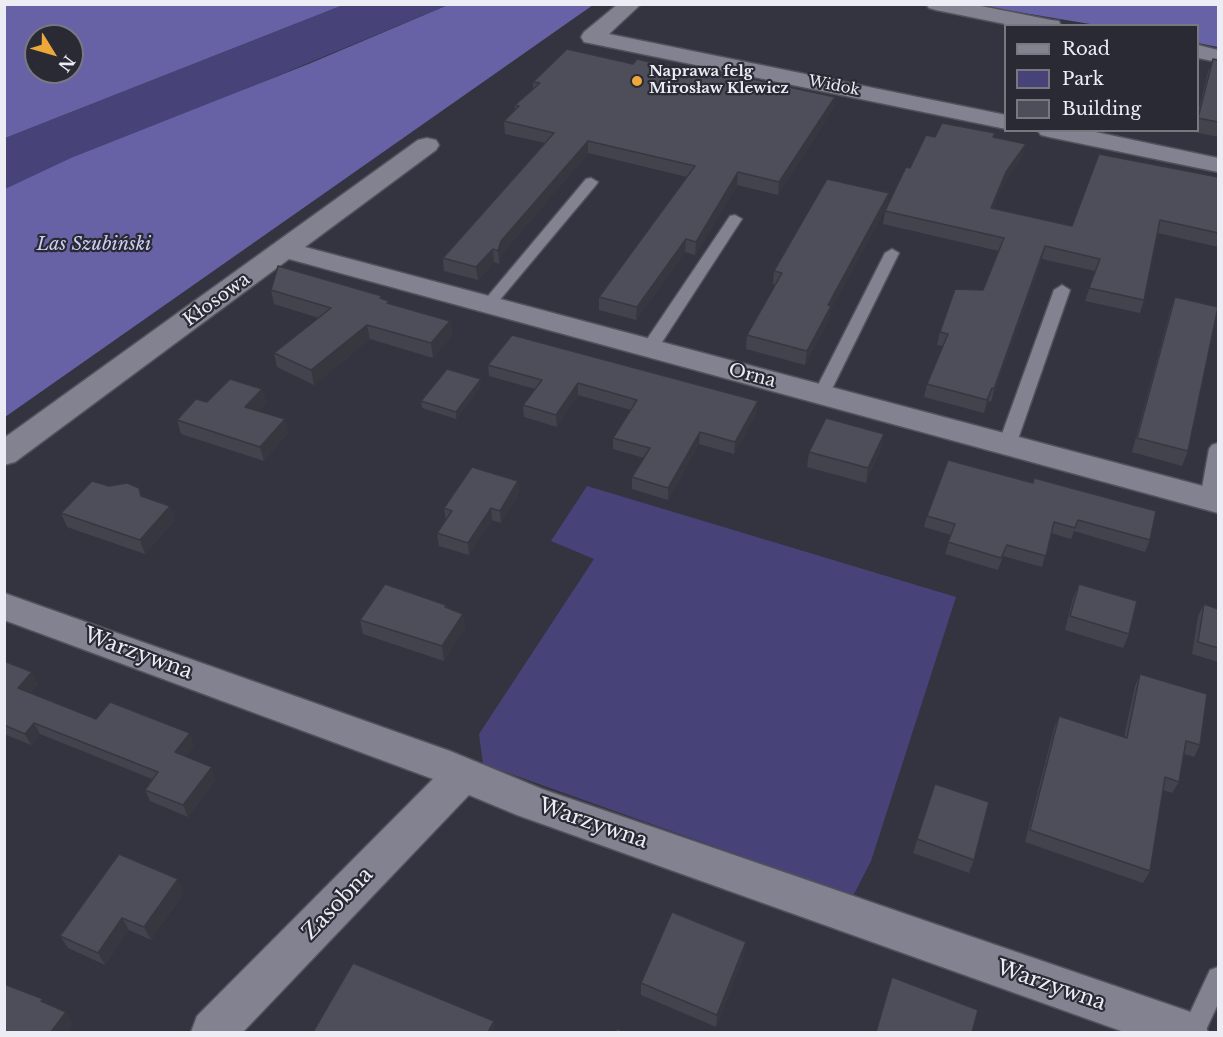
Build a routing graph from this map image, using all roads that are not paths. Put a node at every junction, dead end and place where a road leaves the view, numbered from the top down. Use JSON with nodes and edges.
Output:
{"nodes":[{"id":1,"x":631,"y":4,"type":"edge"},
{"id":2,"x":936,"y":4,"type":"edge"},
{"id":3,"x":1041,"y":24,"type":"edge"},
{"id":4,"x":1199,"y":52,"type":"edge"},
{"id":5,"x":1218,"y":56,"type":"edge"},
{"id":6,"x":1004,"y":122,"type":"edge"},
{"id":7,"x":1058,"y":132,"type":"edge"},
{"id":8,"x":428,"y":145,"type":"dead end"},
{"id":9,"x":1218,"y":165,"type":"edge"},
{"id":10,"x":591,"y":182,"type":"dead end"},
{"id":11,"x":735,"y":219,"type":"dead end"},
{"id":12,"x":286,"y":250,"type":"junction"},
{"id":13,"x":892,"y":252,"type":"dead end"},
{"id":14,"x":1062,"y":290,"type":"dead end"},
{"id":15,"x":489,"y":305,"type":"junction"},
{"id":16,"x":649,"y":349,"type":"junction"},
{"id":17,"x":821,"y":395,"type":"junction"},
{"id":18,"x":1007,"y":445,"type":"junction"},
{"id":19,"x":1218,"y":449,"type":"edge"},
{"id":20,"x":4,"y":454,"type":"edge"},
{"id":21,"x":1214,"y":501,"type":"edge"},
{"id":22,"x":4,"y":606,"type":"edge"},
{"id":23,"x":463,"y":775,"type":"junction"},
{"id":24,"x":1218,"y":978,"type":"edge"},
{"id":25,"x":213,"y":1032,"type":"edge"},
{"id":26,"x":1185,"y":1032,"type":"edge"},
{"id":27,"x":1193,"y":1032,"type":"edge"}],
"edges":[{"from":1,"to":6,"type":"street","name":"Widok"},
{"from":2,"to":3,"type":"street"},
{"from":4,"to":5,"type":"street"},
{"from":7,"to":9,"type":"street"},
{"from":8,"to":12,"type":"street","name":"Kłosowa"},
{"from":10,"to":15,"type":"lane"},
{"from":11,"to":16,"type":"lane"},
{"from":12,"to":15,"type":"street","name":"Orna"},
{"from":12,"to":20,"type":"street","name":"Kłosowa"},
{"from":13,"to":17,"type":"lane"},
{"from":14,"to":18,"type":"lane"},
{"from":15,"to":16,"type":"street","name":"Orna"},
{"from":16,"to":17,"type":"street","name":"Orna"},
{"from":17,"to":18,"type":"street","name":"Orna"},
{"from":18,"to":21,"type":"street","name":"Orna"},
{"from":19,"to":21,"type":"lane"},
{"from":22,"to":23,"type":"street","name":"Warzywna"},
{"from":23,"to":25,"type":"street","name":"Zasobna"},
{"from":23,"to":26,"type":"street","name":"Warzywna"},
{"from":24,"to":27,"type":"lane"}]}
